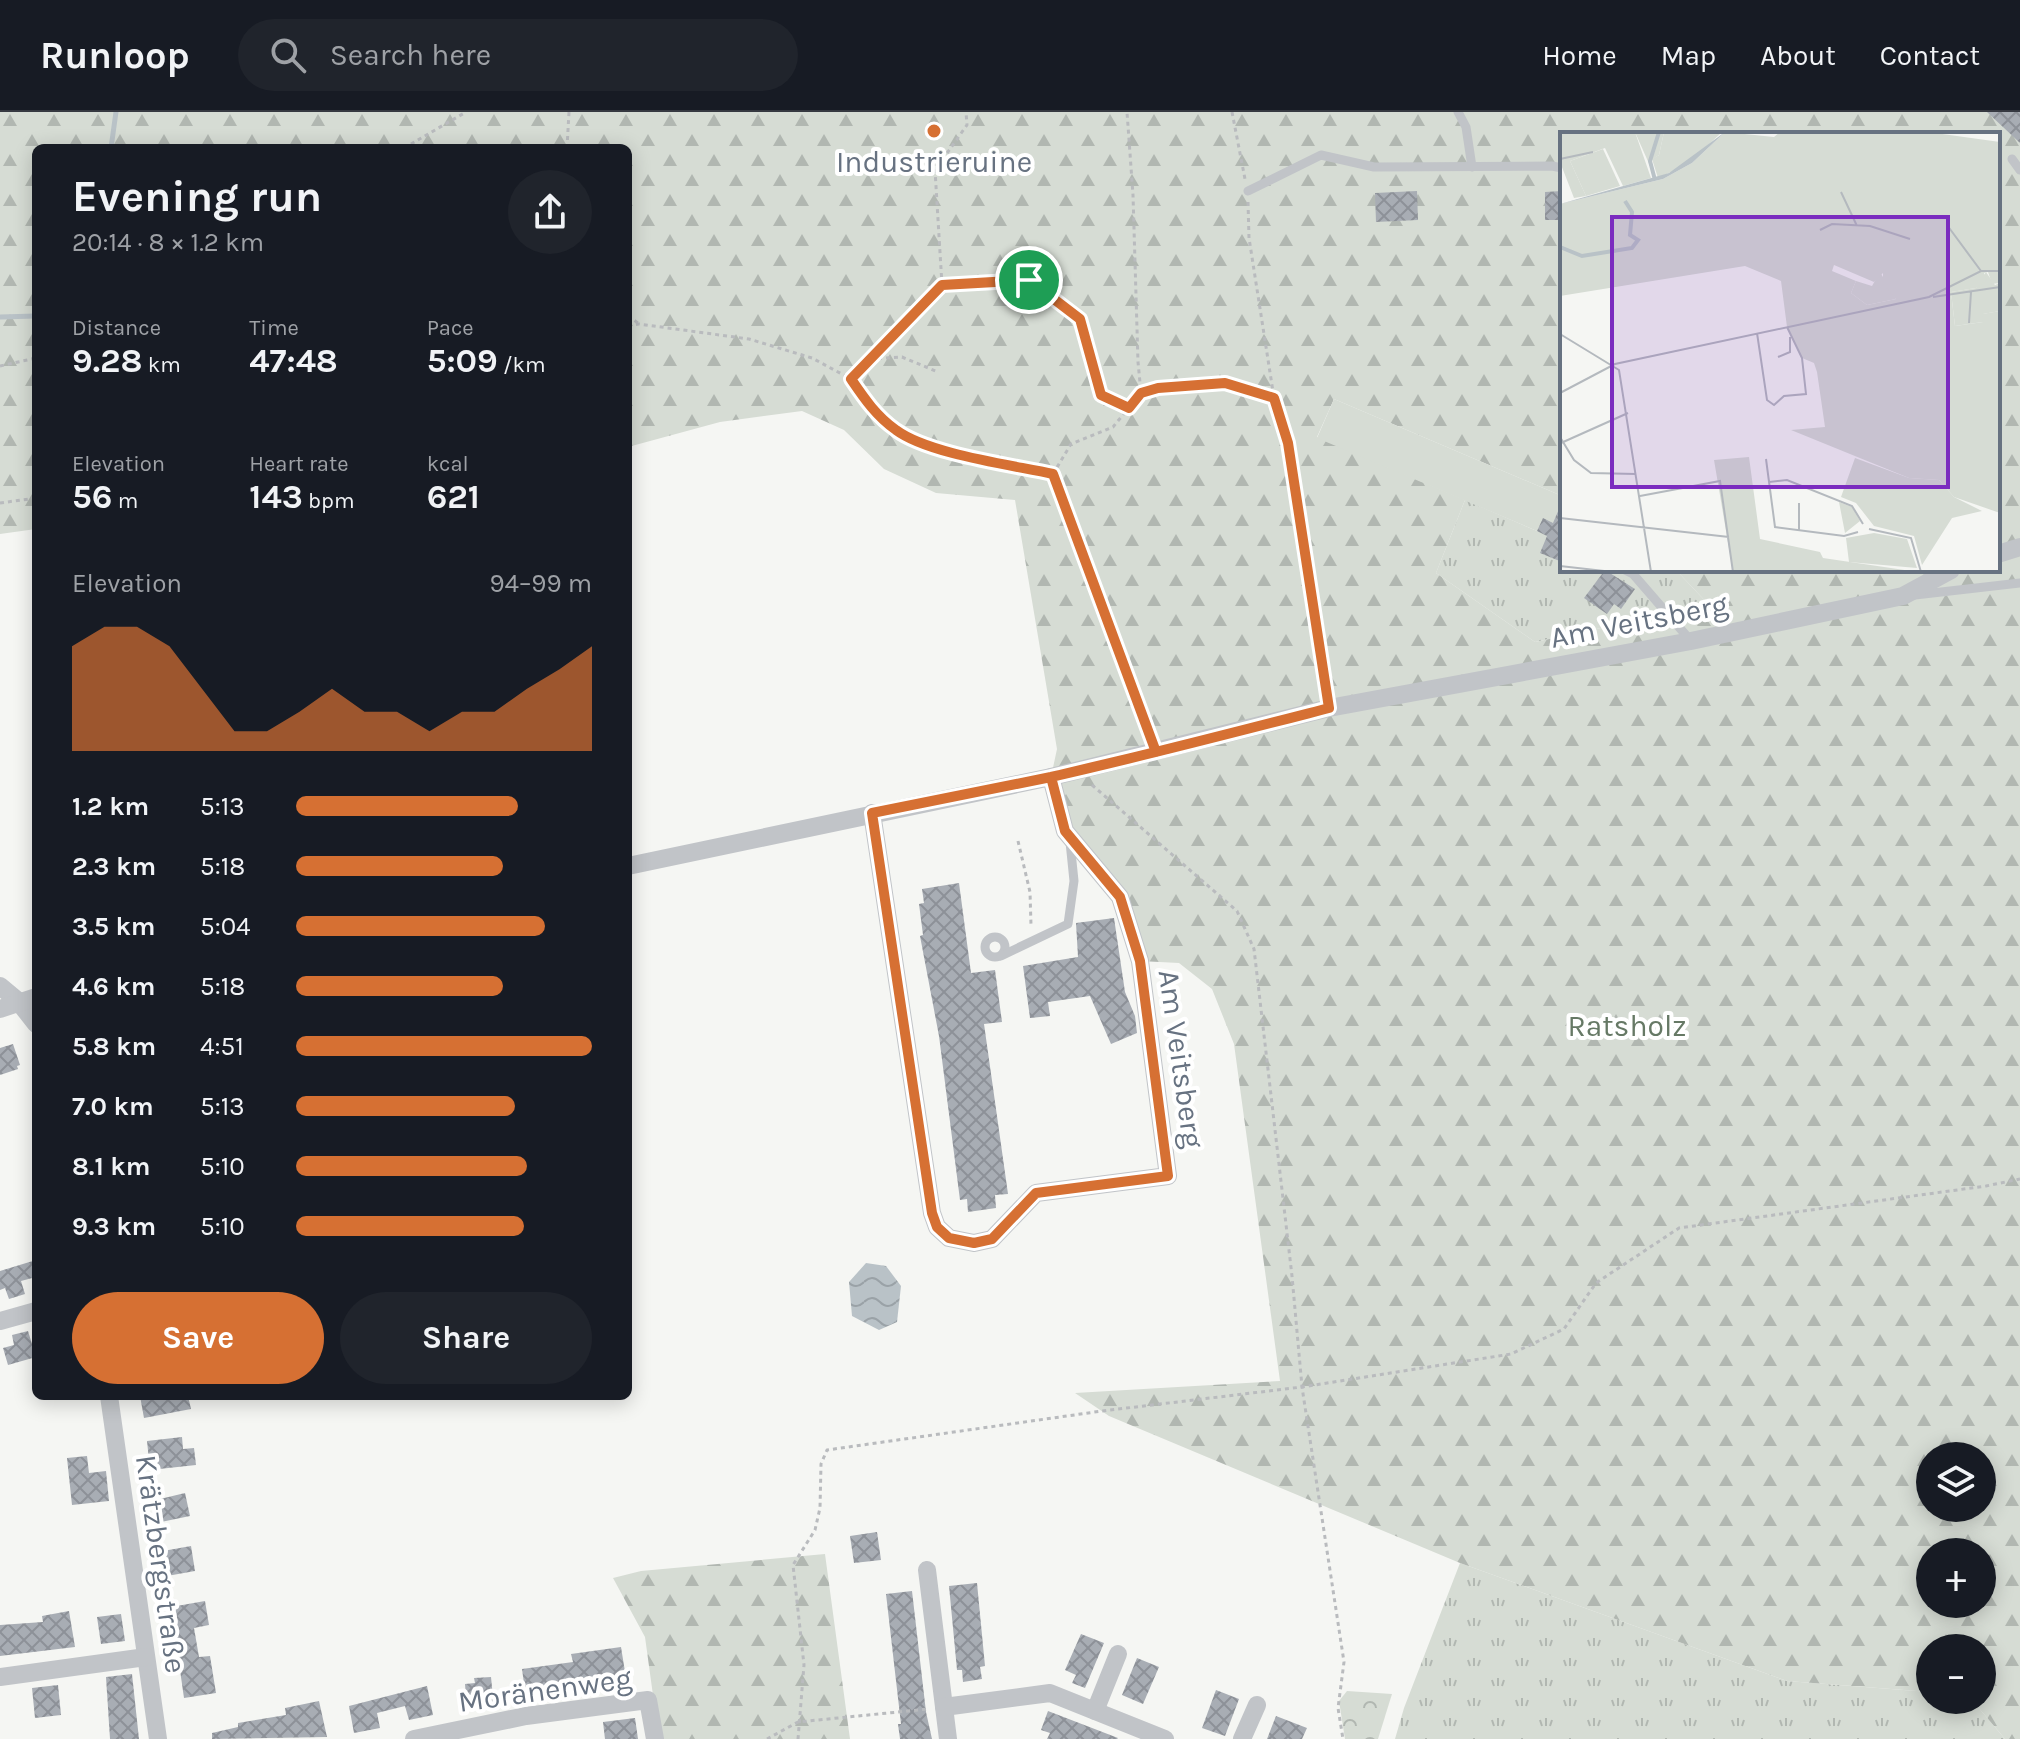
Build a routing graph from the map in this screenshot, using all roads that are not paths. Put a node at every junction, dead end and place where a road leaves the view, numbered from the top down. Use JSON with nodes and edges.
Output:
{"nodes":[{"id":1,"x":1458,"y":112,"type":"edge"},
{"id":2,"x":2012,"y":159,"type":"dead end"},
{"id":3,"x":1472,"y":167,"type":"junction"},
{"id":4,"x":1560,"y":168,"type":"edge"},
{"id":5,"x":2020,"y":170,"type":"edge"},
{"id":6,"x":1248,"y":191,"type":"road end"},
{"id":7,"x":2020,"y":547,"type":"edge"},
{"id":8,"x":2000,"y":553,"type":"edge"},
{"id":9,"x":1629,"y":572,"type":"edge"},
{"id":10,"x":1947,"y":572,"type":"edge"},
{"id":11,"x":2020,"y":583,"type":"edge"},
{"id":12,"x":1903,"y":596,"type":"junction"},
{"id":13,"x":1691,"y":641,"type":"junction"},
{"id":14,"x":1051,"y":777,"type":"junction"},
{"id":15,"x":872,"y":813,"type":"junction"},
{"id":16,"x":1070,"y":838,"type":"junction"},
{"id":17,"x":632,"y":865,"type":"edge"},
{"id":18,"x":1001,"y":956,"type":"dead end"},
{"id":19,"x":0,"y":986,"type":"edge"},
{"id":20,"x":27,"y":999,"type":"edge"},
{"id":21,"x":0,"y":1009,"type":"edge"},
{"id":22,"x":32,"y":1312,"type":"edge"},
{"id":23,"x":0,"y":1321,"type":"edge"},
{"id":24,"x":110,"y":1400,"type":"edge"},
{"id":25,"x":927,"y":1570,"type":"dead end"},
{"id":26,"x":1118,"y":1654,"type":"dead end"},
{"id":27,"x":146,"y":1657,"type":"junction"},
{"id":28,"x":0,"y":1677,"type":"edge"},
{"id":29,"x":1257,"y":1705,"type":"dead end"},
{"id":30,"x":944,"y":1707,"type":"junction"},
{"id":31,"x":1095,"y":1711,"type":"junction"},
{"id":32,"x":158,"y":1739,"type":"edge"},
{"id":33,"x":414,"y":1739,"type":"edge"},
{"id":34,"x":655,"y":1739,"type":"edge"},
{"id":35,"x":948,"y":1739,"type":"edge"},
{"id":36,"x":1165,"y":1739,"type":"edge"},
{"id":37,"x":1242,"y":1739,"type":"edge"}],
"edges":[{"from":1,"to":3,"type":"lane"},
{"from":2,"to":5,"type":"lane"},
{"from":3,"to":4,"type":"lane"},
{"from":3,"to":6,"type":"lane"},
{"from":7,"to":8,"type":"street"},
{"from":9,"to":13,"type":"lane"},
{"from":10,"to":12,"type":"street","name":"Am Veitsberg"},
{"from":11,"to":12,"type":"lane"},
{"from":12,"to":13,"type":"street","name":"Am Veitsberg"},
{"from":13,"to":14,"type":"street","name":"Am Veitsberg"},
{"from":14,"to":15,"type":"street","name":"Am Veitsberg"},
{"from":14,"to":16,"type":"street","name":"Am Veitsberg"},
{"from":15,"to":16,"type":"street","name":"Am Veitsberg"},
{"from":15,"to":17,"type":"street","name":"Am Veitsberg"},
{"from":16,"to":18,"type":"lane"},
{"from":19,"to":20,"type":"street"},
{"from":20,"to":21,"type":"street"},
{"from":22,"to":23,"type":"street"},
{"from":24,"to":27,"type":"street","name":"Krätzbergstraße"},
{"from":25,"to":30,"type":"street"},
{"from":26,"to":31,"type":"street"},
{"from":27,"to":28,"type":"street"},
{"from":27,"to":32,"type":"street","name":"Krätzbergstraße"},
{"from":29,"to":37,"type":"street"},
{"from":30,"to":31,"type":"street"},
{"from":30,"to":35,"type":"street"},
{"from":31,"to":36,"type":"street"},
{"from":33,"to":34,"type":"street","name":"Moränenweg"}]}
